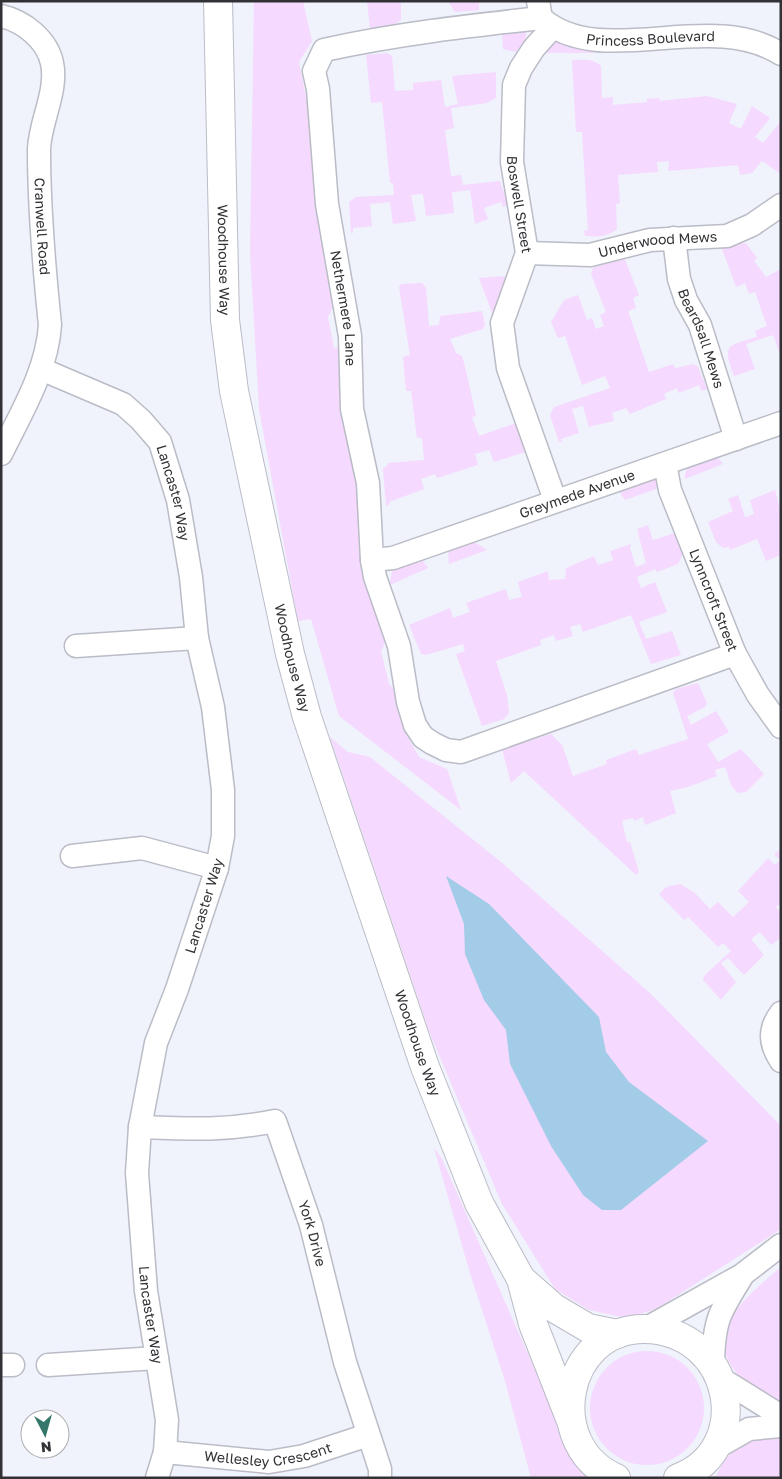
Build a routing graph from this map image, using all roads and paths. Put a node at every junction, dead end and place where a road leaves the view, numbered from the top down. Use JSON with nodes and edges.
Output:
{"nodes":[{"id":1,"x":218,"y":1,"type":"edge"},
{"id":2,"x":1,"y":16,"type":"edge"},
{"id":3,"x":544,"y":16,"type":"edge"},
{"id":4,"x":781,"y":54,"type":"edge"},
{"id":5,"x":781,"y":205,"type":"edge"},
{"id":6,"x":674,"y":238,"type":"junction"},
{"id":7,"x":527,"y":253,"type":"junction"},
{"id":8,"x":41,"y":369,"type":"junction"},
{"id":9,"x":781,"y":423,"type":"edge"},
{"id":10,"x":736,"y":438,"type":"junction"},
{"id":11,"x":1,"y":454,"type":"edge"},
{"id":12,"x":666,"y":464,"type":"junction"},
{"id":13,"x":555,"y":500,"type":"junction"},
{"id":14,"x":372,"y":560,"type":"junction"},
{"id":15,"x":198,"y":638,"type":"junction"},
{"id":16,"x":76,"y":646,"type":"dead end"},
{"id":17,"x":735,"y":654,"type":"junction"},
{"id":18,"x":781,"y":727,"type":"edge"},
{"id":19,"x":72,"y":856,"type":"dead end"},
{"id":20,"x":217,"y":868,"type":"junction"},
{"id":21,"x":781,"y":1013,"type":"edge"},
{"id":22,"x":781,"y":1061,"type":"edge"},
{"id":23,"x":140,"y":1127,"type":"junction"},
{"id":24,"x":781,"y":1245,"type":"edge"},
{"id":25,"x":742,"y":1275,"type":"junction"},
{"id":26,"x":520,"y":1279,"type":"junction"},
{"id":27,"x":646,"y":1329,"type":"junction"},
{"id":28,"x":617,"y":1334,"type":"junction"},
{"id":29,"x":157,"y":1358,"type":"junction"},
{"id":30,"x":48,"y":1365,"type":"dead end"},
{"id":31,"x":716,"y":1370,"type":"junction"},
{"id":32,"x":781,"y":1416,"type":"edge"},
{"id":33,"x":571,"y":1421,"type":"junction"},
{"id":34,"x":781,"y":1426,"type":"edge"},
{"id":35,"x":368,"y":1435,"type":"junction"},
{"id":36,"x":165,"y":1452,"type":"junction"},
{"id":37,"x":708,"y":1461,"type":"edge"},
{"id":38,"x":157,"y":1478,"type":"edge"},
{"id":39,"x":380,"y":1478,"type":"edge"},
{"id":40,"x":614,"y":1478,"type":"edge"},
{"id":41,"x":678,"y":1478,"type":"edge"}],
"edges":[{"from":1,"to":26,"type":"main road","name":"Woodhouse Way"},
{"from":2,"to":8,"type":"street","name":"Cranwell Road"},
{"from":3,"to":4,"type":"street","name":"Princess Boulevard"},
{"from":3,"to":7,"type":"street","name":"Boswell Street"},
{"from":3,"to":14,"type":"street","name":"Nethermere Lane"},
{"from":5,"to":6,"type":"street","name":"Underwood Mews"},
{"from":6,"to":7,"type":"street","name":"Underwood Mews"},
{"from":6,"to":10,"type":"street","name":"Beardsall Mews"},
{"from":7,"to":13,"type":"street","name":"Boswell Street"},
{"from":8,"to":11,"type":"street","name":"Cranwell Road"},
{"from":8,"to":15,"type":"street","name":"Lancaster Way"},
{"from":9,"to":10,"type":"street","name":"Greymede Avenue"},
{"from":10,"to":12,"type":"street","name":"Greymede Avenue"},
{"from":12,"to":13,"type":"street","name":"Greymede Avenue"},
{"from":12,"to":17,"type":"street","name":"Lynncroft Street"},
{"from":13,"to":14,"type":"street","name":"Greymede Avenue"},
{"from":14,"to":17,"type":"street","name":"Nethermere Lane"},
{"from":15,"to":16,"type":"street"},
{"from":15,"to":20,"type":"street","name":"Lancaster Way"},
{"from":17,"to":18,"type":"street","name":"Lynncroft Street"},
{"from":19,"to":20,"type":"street"},
{"from":20,"to":23,"type":"street","name":"Lancaster Way"},
{"from":21,"to":22,"type":"street"},
{"from":23,"to":29,"type":"street","name":"Lancaster Way"},
{"from":23,"to":35,"type":"street","name":"York Drive"},
{"from":24,"to":25,"type":"street"},
{"from":25,"to":27,"type":"street"},
{"from":25,"to":31,"type":"street"},
{"from":26,"to":28,"type":"main road","name":"Woodhouse Way"},
{"from":26,"to":33,"type":"main road","name":"Woodhouse Way"},
{"from":27,"to":28,"type":"main road"},
{"from":27,"to":31,"type":"main road"},
{"from":28,"to":33,"type":"main road"},
{"from":29,"to":30,"type":"street"},
{"from":29,"to":36,"type":"street","name":"Lancaster Way"},
{"from":31,"to":32,"type":"street"},
{"from":31,"to":37,"type":"main road"},
{"from":33,"to":40,"type":"main road","name":"Woodhouse Way"},
{"from":34,"to":37,"type":"street"},
{"from":35,"to":36,"type":"street","name":"Wellesley Crescent"},
{"from":35,"to":39,"type":"street","name":"York Drive"},
{"from":36,"to":38,"type":"street","name":"Lancaster Way"},
{"from":37,"to":41,"type":"main road"}]}
